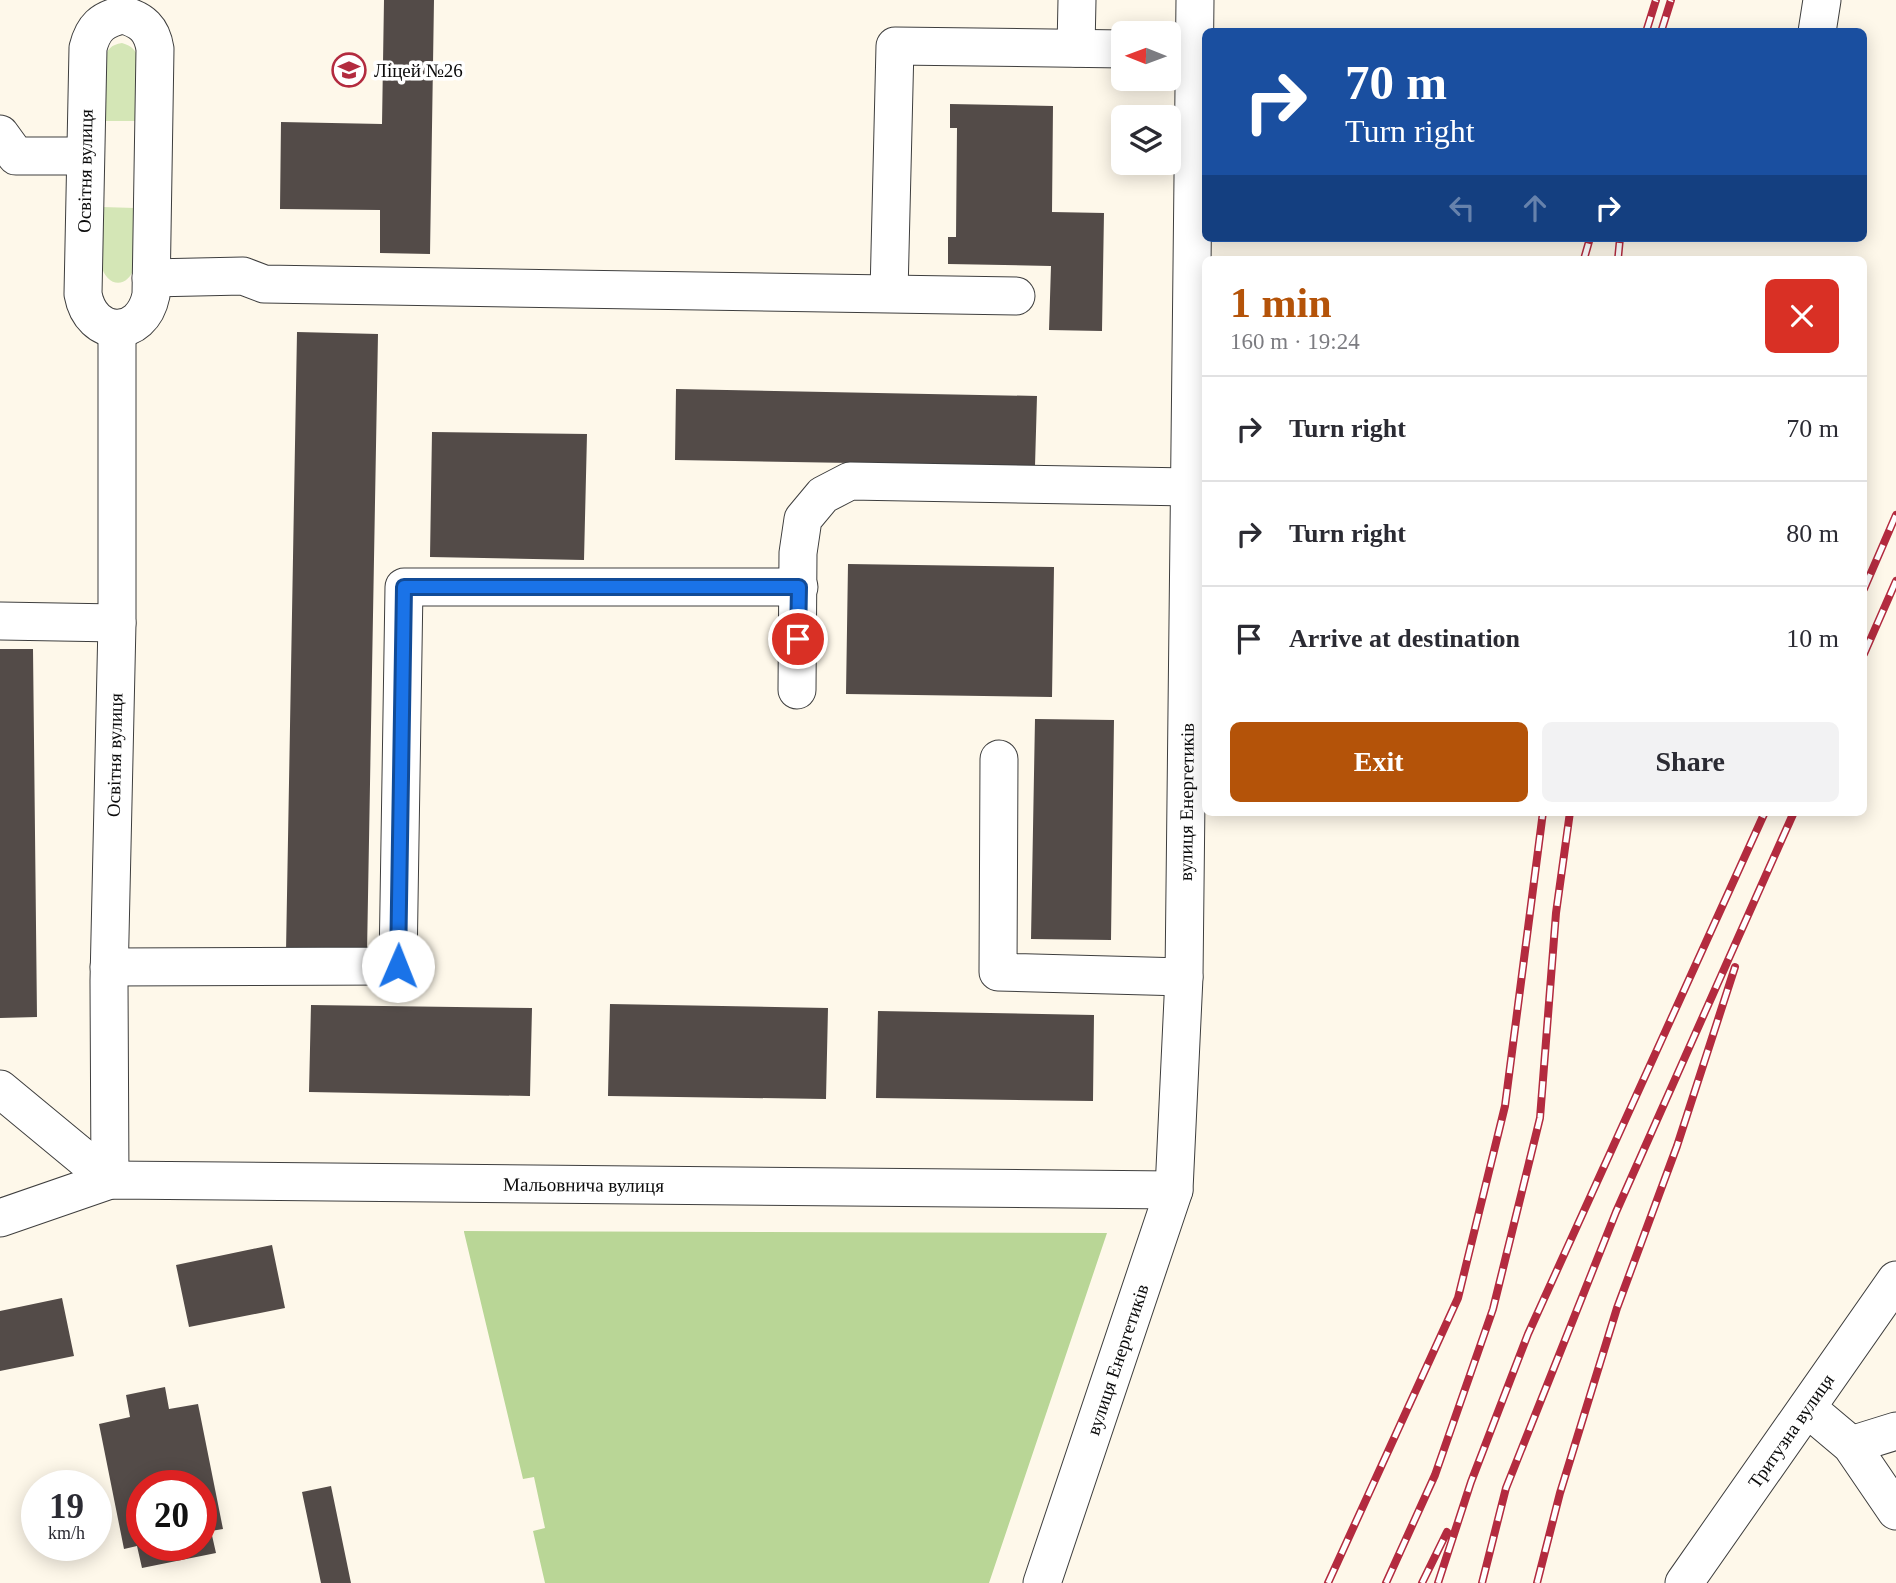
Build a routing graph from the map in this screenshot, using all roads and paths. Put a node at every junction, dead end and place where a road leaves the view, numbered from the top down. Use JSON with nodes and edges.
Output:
{"nodes":[{"id":1,"x":1077,"y":0,"type":"edge"},
{"id":2,"x":1195,"y":0,"type":"edge"},
{"id":3,"x":1822,"y":0,"type":"edge"},
{"id":4,"x":124,"y":8,"type":"edge"},
{"id":5,"x":1818,"y":28,"type":"edge"},
{"id":6,"x":1076,"y":48,"type":"junction"},
{"id":7,"x":1111,"y":49,"type":"edge"},
{"id":8,"x":1182,"y":49,"type":"edge"},
{"id":9,"x":5,"y":156,"type":"edge"},
{"id":10,"x":85,"y":156,"type":"junction"},
{"id":11,"x":1200,"y":170,"type":"edge"},
{"id":12,"x":152,"y":278,"type":"junction"},
{"id":13,"x":889,"y":293,"type":"junction"},
{"id":14,"x":1016,"y":296,"type":"dead end"},
{"id":15,"x":117,"y":329,"type":"junction"},
{"id":16,"x":1190,"y":487,"type":"junction"},
{"id":17,"x":799,"y":587,"type":"junction"},
{"id":18,"x":0,"y":621,"type":"edge"},
{"id":19,"x":117,"y":623,"type":"junction"},
{"id":20,"x":797,"y":690,"type":"dead end"},
{"id":21,"x":999,"y":759,"type":"dead end"},
{"id":22,"x":109,"y":967,"type":"junction"},
{"id":23,"x":1184,"y":978,"type":"junction"},
{"id":24,"x":0,"y":1089,"type":"edge"},
{"id":25,"x":110,"y":1180,"type":"junction"},
{"id":26,"x":1174,"y":1190,"type":"junction"},
{"id":27,"x":0,"y":1218,"type":"edge"},
{"id":28,"x":1896,"y":1280,"type":"edge"},
{"id":29,"x":1807,"y":1408,"type":"junction"},
{"id":30,"x":1896,"y":1432,"type":"edge"},
{"id":31,"x":1851,"y":1445,"type":"junction"},
{"id":32,"x":1896,"y":1511,"type":"edge"},
{"id":33,"x":1042,"y":1583,"type":"edge"},
{"id":34,"x":1684,"y":1583,"type":"edge"}],
"edges":[{"from":1,"to":6,"type":"street"},
{"from":2,"to":8,"type":"street","name":"вулиця Енергетиків"},
{"from":3,"to":5,"type":"street"},
{"from":4,"to":10,"type":"street","name":"Освітня вулиця"},
{"from":4,"to":12,"type":"street","name":"Освітня вулиця"},
{"from":6,"to":7,"type":"street"},
{"from":6,"to":13,"type":"street"},
{"from":8,"to":11,"type":"street","name":"вулиця Енергетиків"},
{"from":9,"to":10,"type":"street"},
{"from":10,"to":15,"type":"street","name":"Освітня вулиця"},
{"from":11,"to":16,"type":"street","name":"вулиця Енергетиків"},
{"from":12,"to":13,"type":"street"},
{"from":12,"to":15,"type":"street","name":"Освітня вулиця"},
{"from":13,"to":14,"type":"street"},
{"from":15,"to":19,"type":"street","name":"Освітня вулиця"},
{"from":16,"to":17,"type":"street"},
{"from":16,"to":23,"type":"street","name":"вулиця Енергетиків"},
{"from":17,"to":20,"type":"street"},
{"from":17,"to":22,"type":"street"},
{"from":18,"to":19,"type":"street"},
{"from":19,"to":22,"type":"street","name":"Освітня вулиця"},
{"from":21,"to":23,"type":"street"},
{"from":22,"to":25,"type":"street","name":"Освітня вулиця"},
{"from":23,"to":26,"type":"street","name":"вулиця Енергетиків"},
{"from":24,"to":25,"type":"street"},
{"from":25,"to":26,"type":"street","name":"Мальовнича вулиця"},
{"from":25,"to":27,"type":"street","name":"Мальовнича вулиця"},
{"from":26,"to":33,"type":"street","name":"вулиця Енергетиків"},
{"from":28,"to":29,"type":"street","name":"Тритузна вулиця"},
{"from":29,"to":31,"type":"street"},
{"from":29,"to":34,"type":"street","name":"Тритузна вулиця"},
{"from":30,"to":31,"type":"street"},
{"from":31,"to":32,"type":"street"}]}
